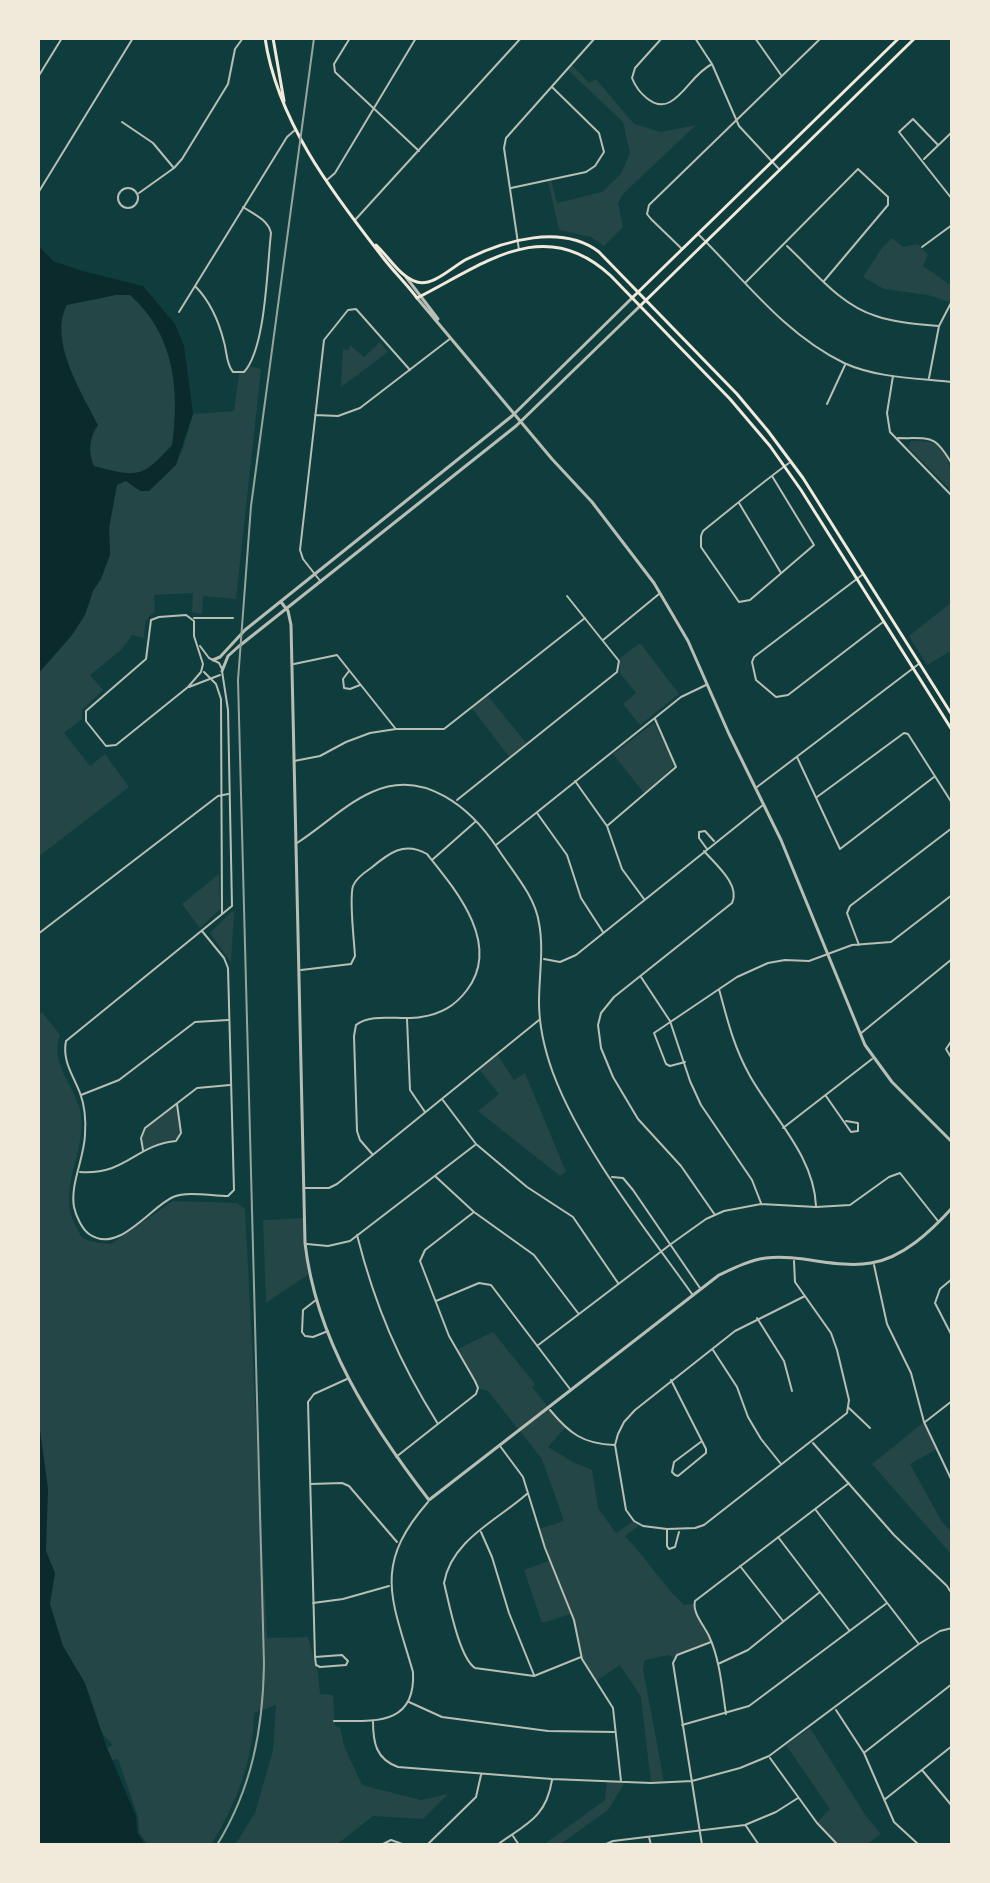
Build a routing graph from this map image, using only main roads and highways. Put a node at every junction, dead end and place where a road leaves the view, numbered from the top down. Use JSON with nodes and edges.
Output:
{"nodes":[{"id":1,"x":265,"y":38,"type":"edge"},
{"id":2,"x":273,"y":38,"type":"edge"},
{"id":3,"x":899,"y":38,"type":"edge"},
{"id":4,"x":915,"y":38,"type":"edge"},
{"id":5,"x":285,"y":108,"type":"junction"},
{"id":6,"x":370,"y":240,"type":"junction"},
{"id":7,"x":638,"y":292,"type":"junction"},
{"id":8,"x":632,"y":298,"type":"junction"},
{"id":9,"x":646,"y":300,"type":"junction"},
{"id":10,"x":640,"y":306,"type":"junction"},
{"id":11,"x":952,"y":715,"type":"edge"},
{"id":12,"x":952,"y":730,"type":"edge"}],
"edges":[{"from":1,"to":5,"type":"main road"},
{"from":2,"to":5,"type":"main road"},
{"from":3,"to":7,"type":"main road"},
{"from":4,"to":9,"type":"main road"},
{"from":5,"to":6,"type":"main road"},
{"from":6,"to":7,"type":"main road"},
{"from":6,"to":8,"type":"main road"},
{"from":7,"to":8,"type":"main road"},
{"from":7,"to":9,"type":"main road"},
{"from":8,"to":10,"type":"main road"},
{"from":9,"to":10,"type":"main road"},
{"from":9,"to":11,"type":"main road"},
{"from":10,"to":12,"type":"main road"}]}
